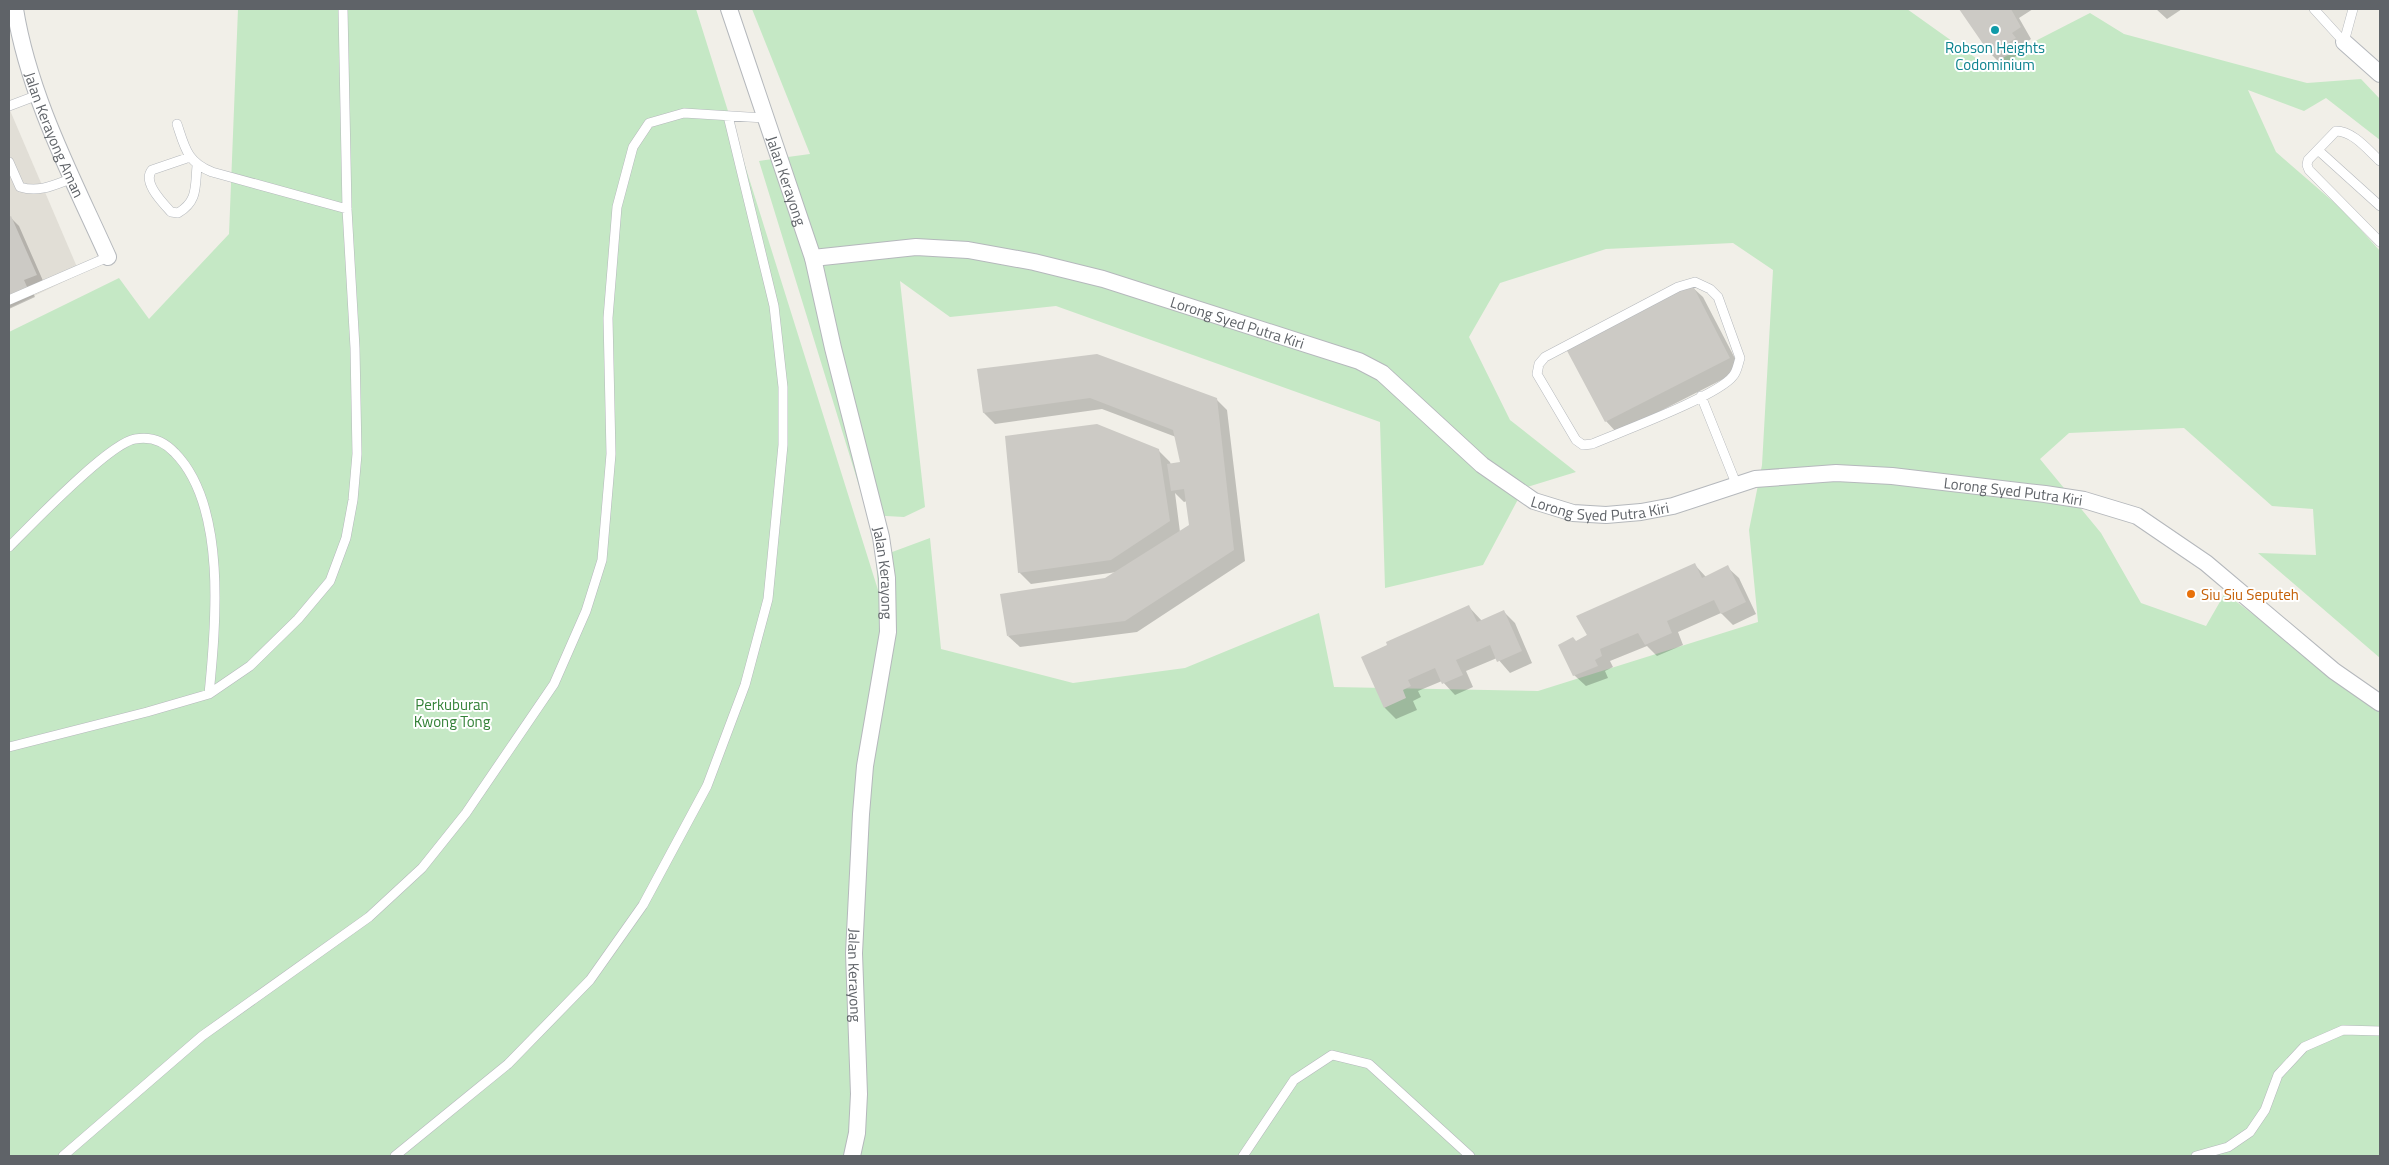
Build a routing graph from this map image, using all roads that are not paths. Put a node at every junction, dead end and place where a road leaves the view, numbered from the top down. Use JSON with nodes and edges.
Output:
{"nodes":[{"id":1,"x":15,"y":9,"type":"edge"},
{"id":2,"x":344,"y":9,"type":"edge"},
{"id":3,"x":729,"y":9,"type":"edge"},
{"id":4,"x":2314,"y":9,"type":"edge"},
{"id":5,"x":2353,"y":9,"type":"edge"},
{"id":6,"x":2344,"y":42,"type":"junction"},
{"id":7,"x":2380,"y":74,"type":"edge"},
{"id":8,"x":38,"y":95,"type":"junction"},
{"id":9,"x":9,"y":106,"type":"edge"},
{"id":10,"x":728,"y":116,"type":"junction"},
{"id":11,"x":765,"y":118,"type":"junction"},
{"id":12,"x":177,"y":124,"type":"dead end"},
{"id":13,"x":2318,"y":150,"type":"junction"},
{"id":14,"x":190,"y":156,"type":"junction"},
{"id":15,"x":2380,"y":161,"type":"edge"},
{"id":16,"x":9,"y":162,"type":"edge"},
{"id":17,"x":198,"y":166,"type":"junction"},
{"id":18,"x":73,"y":178,"type":"junction"},
{"id":19,"x":2380,"y":206,"type":"edge"},
{"id":20,"x":347,"y":209,"type":"junction"},
{"id":21,"x":2380,"y":242,"type":"edge"},
{"id":22,"x":108,"y":257,"type":"joint"},
{"id":23,"x":813,"y":258,"type":"junction"},
{"id":24,"x":9,"y":300,"type":"edge"},
{"id":25,"x":1701,"y":396,"type":"junction"},
{"id":26,"x":1737,"y":486,"type":"junction"},
{"id":27,"x":9,"y":547,"type":"edge"},
{"id":28,"x":209,"y":694,"type":"junction"},
{"id":29,"x":2380,"y":703,"type":"edge"},
{"id":30,"x":9,"y":747,"type":"edge"},
{"id":31,"x":2380,"y":1031,"type":"edge"},
{"id":32,"x":62,"y":1156,"type":"edge"},
{"id":33,"x":395,"y":1156,"type":"edge"},
{"id":34,"x":852,"y":1156,"type":"edge"},
{"id":35,"x":1243,"y":1156,"type":"edge"},
{"id":36,"x":1470,"y":1156,"type":"edge"},
{"id":37,"x":2196,"y":1156,"type":"edge"}],
"edges":[{"from":1,"to":8,"type":"street","name":"Jalan Kerayong Aman"},
{"from":2,"to":20,"type":"lane"},
{"from":3,"to":11,"type":"street","name":"Jalan Kerayong"},
{"from":4,"to":6,"type":"lane"},
{"from":5,"to":6,"type":"lane"},
{"from":6,"to":7,"type":"street"},
{"from":8,"to":9,"type":"lane"},
{"from":8,"to":18,"type":"street","name":"Jalan Kerayong Aman"},
{"from":10,"to":11,"type":"lane"},
{"from":10,"to":32,"type":"lane"},
{"from":10,"to":33,"type":"lane"},
{"from":11,"to":23,"type":"street","name":"Jalan Kerayong"},
{"from":12,"to":14,"type":"lane"},
{"from":13,"to":15,"type":"lane"},
{"from":13,"to":19,"type":"lane"},
{"from":13,"to":21,"type":"lane"},
{"from":14,"to":17,"type":"lane"},
{"from":14,"to":17,"type":"lane"},
{"from":16,"to":18,"type":"lane"},
{"from":17,"to":20,"type":"lane"},
{"from":18,"to":22,"type":"street","name":"Jalan Kerayong Aman"},
{"from":20,"to":28,"type":"lane"},
{"from":22,"to":24,"type":"lane"},
{"from":23,"to":26,"type":"street","name":"Lorong Syed Putra Kiri"},
{"from":23,"to":34,"type":"street","name":"Jalan Kerayong"},
{"from":25,"to":25,"type":"lane"},
{"from":25,"to":26,"type":"lane"},
{"from":26,"to":29,"type":"street","name":"Lorong Syed Putra Kiri"},
{"from":27,"to":28,"type":"lane"},
{"from":28,"to":30,"type":"lane"},
{"from":31,"to":37,"type":"lane"},
{"from":35,"to":36,"type":"lane"}]}
